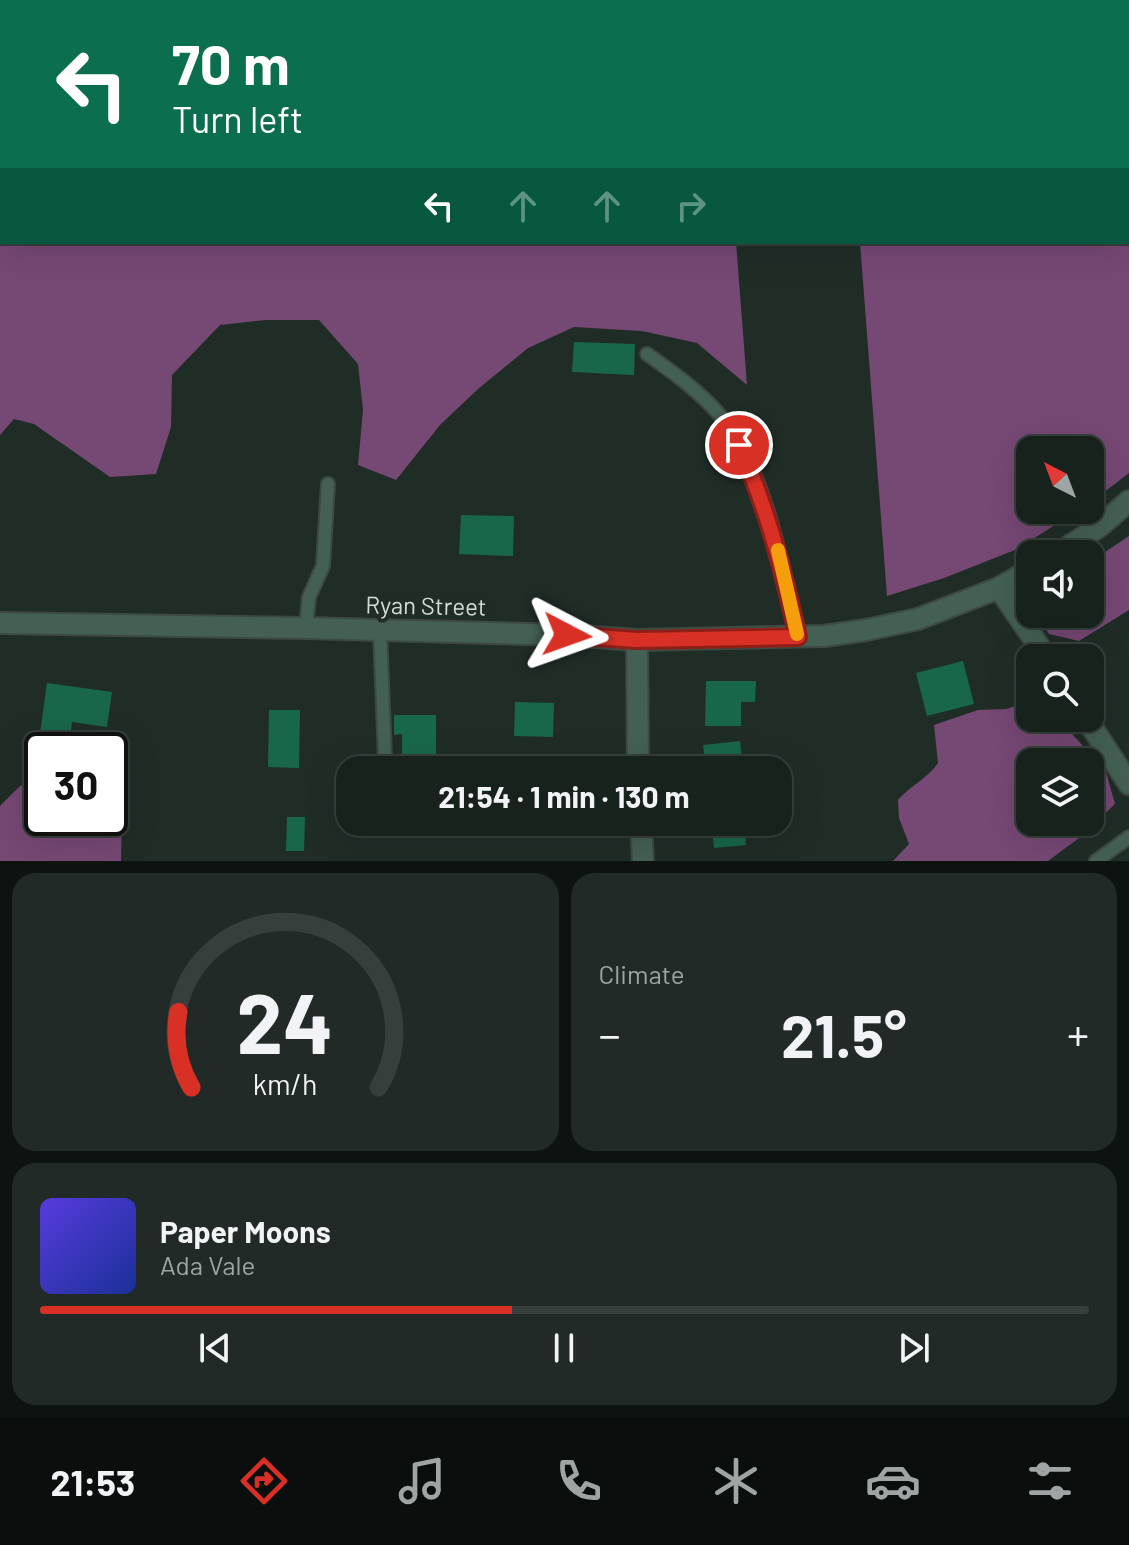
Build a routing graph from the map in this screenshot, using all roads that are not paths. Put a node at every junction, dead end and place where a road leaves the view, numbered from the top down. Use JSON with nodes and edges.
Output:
{"nodes":[{"id":1,"x":647,"y":354,"type":"dead end"},
{"id":2,"x":328,"y":484,"type":"dead end"},
{"id":3,"x":1129,"y":501,"type":"edge"},
{"id":4,"x":1078,"y":540,"type":"edge"},
{"id":5,"x":1016,"y":578,"type":"edge"},
{"id":6,"x":999,"y":588,"type":"junction"},
{"id":7,"x":0,"y":623,"type":"edge"},
{"id":8,"x":306,"y":628,"type":"junction"},
{"id":9,"x":380,"y":630,"type":"junction"},
{"id":10,"x":798,"y":637,"type":"junction"},
{"id":11,"x":637,"y":640,"type":"junction"},
{"id":12,"x":1037,"y":644,"type":"edge"},
{"id":13,"x":1095,"y":732,"type":"edge"},
{"id":14,"x":385,"y":756,"type":"edge"},
{"id":15,"x":637,"y":756,"type":"edge"},
{"id":16,"x":1129,"y":784,"type":"edge"},
{"id":17,"x":642,"y":836,"type":"edge"},
{"id":18,"x":1129,"y":837,"type":"edge"},
{"id":19,"x":643,"y":861,"type":"edge"},
{"id":20,"x":1096,"y":861,"type":"edge"}],
"edges":[{"from":1,"to":10,"type":"lane"},
{"from":2,"to":8,"type":"lane"},
{"from":3,"to":4,"type":"street"},
{"from":5,"to":6,"type":"street","name":"Ryan Street"},
{"from":6,"to":10,"type":"street","name":"Ryan Street"},
{"from":6,"to":12,"type":"street"},
{"from":7,"to":8,"type":"street","name":"Ryan Street"},
{"from":8,"to":9,"type":"street","name":"Ryan Street"},
{"from":9,"to":11,"type":"street","name":"Ryan Street"},
{"from":9,"to":14,"type":"lane"},
{"from":10,"to":11,"type":"street","name":"Ryan Street"},
{"from":11,"to":15,"type":"street"},
{"from":13,"to":16,"type":"street"},
{"from":17,"to":19,"type":"street"},
{"from":18,"to":20,"type":"lane"}]}
